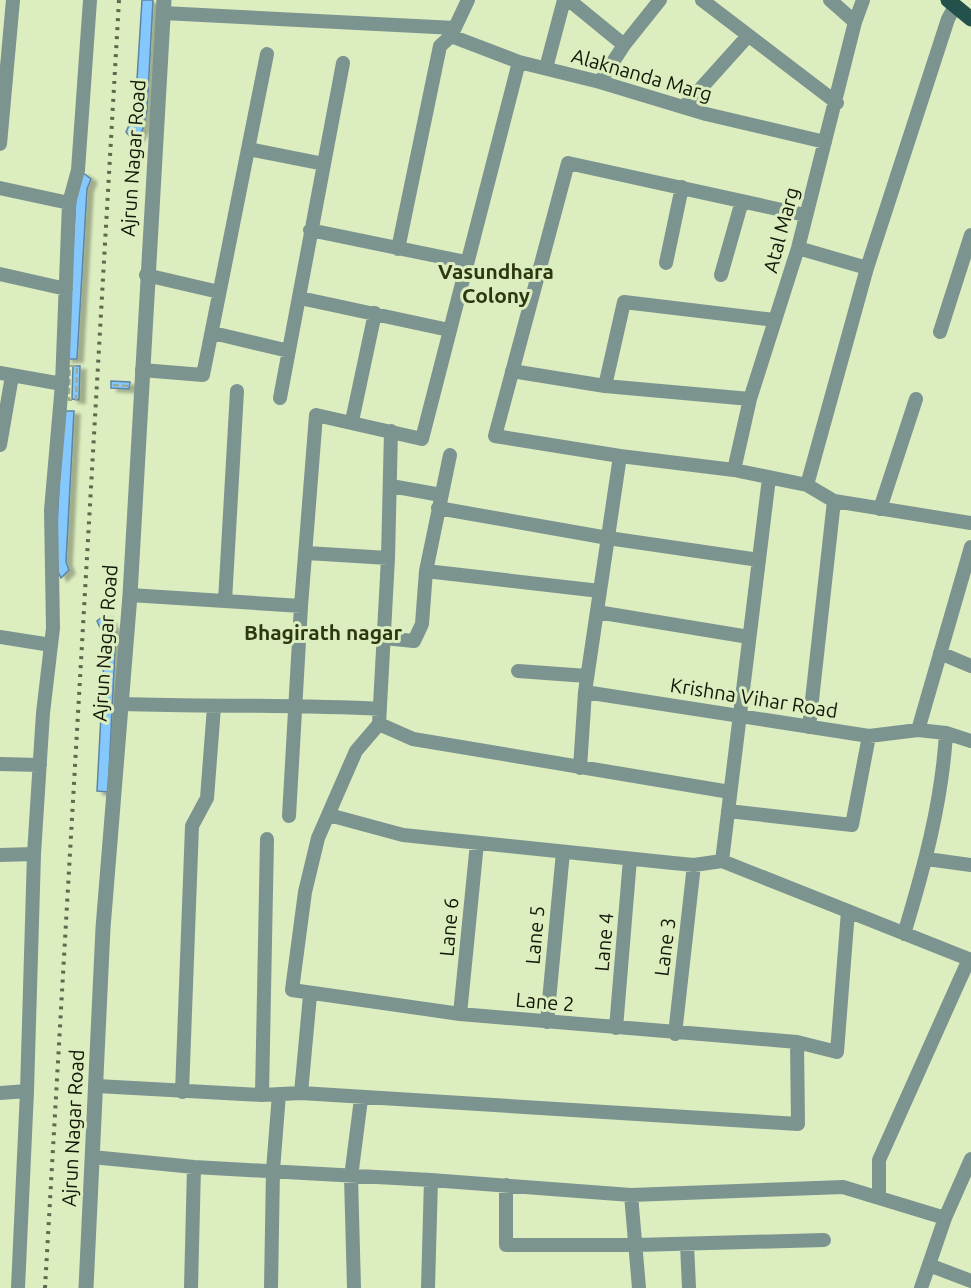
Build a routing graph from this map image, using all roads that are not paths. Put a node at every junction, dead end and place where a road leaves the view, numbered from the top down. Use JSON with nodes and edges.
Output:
{"nodes":[{"id":1,"x":13,"y":0,"type":"edge"},
{"id":2,"x":90,"y":0,"type":"edge"},
{"id":3,"x":468,"y":0,"type":"edge"},
{"id":4,"x":566,"y":0,"type":"edge"},
{"id":5,"x":660,"y":0,"type":"edge"},
{"id":6,"x":702,"y":0,"type":"edge"},
{"id":7,"x":830,"y":0,"type":"edge"},
{"id":8,"x":863,"y":0,"type":"edge"},
{"id":9,"x":951,"y":3,"type":"edge"},
{"id":10,"x":164,"y":7,"type":"edge"},
{"id":11,"x":971,"y":19,"type":"edge"},
{"id":12,"x":855,"y":22,"type":"junction"},
{"id":13,"x":453,"y":32,"type":"junction"},
{"id":14,"x":747,"y":37,"type":"junction"},
{"id":15,"x":624,"y":45,"type":"junction"},
{"id":16,"x":5,"y":47,"type":"edge"},
{"id":17,"x":267,"y":54,"type":"dead end"},
{"id":18,"x":519,"y":62,"type":"junction"},
{"id":19,"x":343,"y":63,"type":"dead end"},
{"id":20,"x":546,"y":68,"type":"junction"},
{"id":21,"x":600,"y":82,"type":"junction"},
{"id":22,"x":837,"y":103,"type":"junction"},
{"id":23,"x":684,"y":107,"type":"junction"},
{"id":24,"x":825,"y":142,"type":"junction"},
{"id":25,"x":0,"y":144,"type":"edge"},
{"id":26,"x":248,"y":149,"type":"junction"},
{"id":27,"x":324,"y":164,"type":"junction"},
{"id":28,"x":682,"y":187,"type":"junction"},
{"id":29,"x":0,"y":188,"type":"edge"},
{"id":30,"x":742,"y":201,"type":"junction"},
{"id":31,"x":69,"y":203,"type":"junction"},
{"id":32,"x":805,"y":215,"type":"junction"},
{"id":33,"x":310,"y":230,"type":"junction"},
{"id":34,"x":971,"y":235,"type":"edge"},
{"id":35,"x":798,"y":248,"type":"junction"},
{"id":36,"x":398,"y":249,"type":"junction"},
{"id":37,"x":466,"y":261,"type":"junction"},
{"id":38,"x":666,"y":263,"type":"dead end"},
{"id":39,"x":867,"y":268,"type":"junction"},
{"id":40,"x":0,"y":274,"type":"edge"},
{"id":41,"x":146,"y":275,"type":"junction"},
{"id":42,"x":721,"y":275,"type":"dead end"},
{"id":43,"x":66,"y":289,"type":"junction"},
{"id":44,"x":219,"y":292,"type":"junction"},
{"id":45,"x":300,"y":298,"type":"junction"},
{"id":46,"x":375,"y":313,"type":"junction"},
{"id":47,"x":774,"y":320,"type":"junction"},
{"id":48,"x":449,"y":330,"type":"junction"},
{"id":49,"x":940,"y":332,"type":"dead end"},
{"id":50,"x":213,"y":333,"type":"junction"},
{"id":51,"x":289,"y":351,"type":"junction"},
{"id":52,"x":142,"y":370,"type":"junction"},
{"id":53,"x":512,"y":371,"type":"junction"},
{"id":54,"x":6,"y":374,"type":"edge"},
{"id":55,"x":62,"y":384,"type":"junction"},
{"id":56,"x":605,"y":386,"type":"junction"},
{"id":57,"x":237,"y":391,"type":"dead end"},
{"id":58,"x":280,"y":398,"type":"dead end"},
{"id":59,"x":750,"y":399,"type":"junction"},
{"id":60,"x":916,"y":399,"type":"dead end"},
{"id":61,"x":352,"y":421,"type":"junction"},
{"id":62,"x":391,"y":430,"type":"junction"},
{"id":63,"x":0,"y":445,"type":"edge"},
{"id":64,"x":450,"y":455,"type":"dead end"},
{"id":65,"x":620,"y":456,"type":"junction"},
{"id":66,"x":734,"y":470,"type":"junction"},
{"id":67,"x":770,"y":478,"type":"junction"},
{"id":68,"x":807,"y":485,"type":"junction"},
{"id":69,"x":391,"y":486,"type":"junction"},
{"id":70,"x":440,"y":501,"type":"junction"},
{"id":71,"x":834,"y":501,"type":"junction"},
{"id":72,"x":880,"y":509,"type":"junction"},
{"id":73,"x":971,"y":523,"type":"edge"},
{"id":74,"x":608,"y":537,"type":"junction"},
{"id":75,"x":971,"y":547,"type":"edge"},
{"id":76,"x":307,"y":553,"type":"junction"},
{"id":77,"x":388,"y":558,"type":"junction"},
{"id":78,"x":759,"y":560,"type":"junction"},
{"id":79,"x":426,"y":572,"type":"junction"},
{"id":80,"x":966,"y":585,"type":"edge"},
{"id":81,"x":600,"y":591,"type":"junction"},
{"id":82,"x":130,"y":595,"type":"junction"},
{"id":83,"x":225,"y":601,"type":"junction"},
{"id":84,"x":301,"y":606,"type":"junction"},
{"id":85,"x":597,"y":612,"type":"junction"},
{"id":86,"x":0,"y":637,"type":"edge"},
{"id":87,"x":749,"y":637,"type":"junction"},
{"id":88,"x":384,"y":638,"type":"junction"},
{"id":89,"x":51,"y":645,"type":"junction"},
{"id":90,"x":940,"y":653,"type":"junction"},
{"id":91,"x":971,"y":666,"type":"edge"},
{"id":92,"x":518,"y":671,"type":"dead end"},
{"id":93,"x":587,"y":676,"type":"junction"},
{"id":94,"x":585,"y":692,"type":"junction"},
{"id":95,"x":122,"y":704,"type":"junction"},
{"id":96,"x":295,"y":704,"type":"junction"},
{"id":97,"x":214,"y":707,"type":"junction"},
{"id":98,"x":380,"y":709,"type":"junction"},
{"id":99,"x":738,"y":716,"type":"junction"},
{"id":100,"x":379,"y":724,"type":"junction"},
{"id":101,"x":810,"y":727,"type":"junction"},
{"id":102,"x":918,"y":730,"type":"junction"},
{"id":103,"x":946,"y":733,"type":"junction"},
{"id":104,"x":868,"y":736,"type":"junction"},
{"id":105,"x":971,"y":741,"type":"edge"},
{"id":106,"x":0,"y":764,"type":"edge"},
{"id":107,"x":40,"y":765,"type":"junction"},
{"id":108,"x":580,"y":768,"type":"junction"},
{"id":109,"x":730,"y":792,"type":"junction"},
{"id":110,"x":728,"y":811,"type":"junction"},
{"id":111,"x":329,"y":815,"type":"junction"},
{"id":112,"x":289,"y":816,"type":"dead end"},
{"id":113,"x":267,"y":839,"type":"dead end"},
{"id":114,"x":477,"y":843,"type":"junction"},
{"id":115,"x":563,"y":852,"type":"junction"},
{"id":116,"x":34,"y":854,"type":"junction"},
{"id":117,"x":0,"y":855,"type":"edge"},
{"id":118,"x":630,"y":859,"type":"junction"},
{"id":119,"x":927,"y":859,"type":"junction"},
{"id":120,"x":723,"y":861,"type":"junction"},
{"id":121,"x":694,"y":865,"type":"junction"},
{"id":122,"x":971,"y":866,"type":"edge"},
{"id":123,"x":848,"y":911,"type":"junction"},
{"id":124,"x":904,"y":934,"type":"junction"},
{"id":125,"x":970,"y":960,"type":"edge"},
{"id":126,"x":310,"y":995,"type":"junction"},
{"id":127,"x":460,"y":1014,"type":"junction"},
{"id":128,"x":547,"y":1022,"type":"junction"},
{"id":129,"x":616,"y":1028,"type":"junction"},
{"id":130,"x":675,"y":1034,"type":"junction"},
{"id":131,"x":797,"y":1042,"type":"junction"},
{"id":132,"x":97,"y":1086,"type":"junction"},
{"id":133,"x":27,"y":1091,"type":"junction"},
{"id":134,"x":182,"y":1092,"type":"junction"},
{"id":135,"x":0,"y":1093,"type":"edge"},
{"id":136,"x":301,"y":1093,"type":"junction"},
{"id":137,"x":279,"y":1094,"type":"junction"},
{"id":138,"x":262,"y":1095,"type":"junction"},
{"id":139,"x":361,"y":1099,"type":"junction"},
{"id":140,"x":92,"y":1157,"type":"junction"},
{"id":141,"x":971,"y":1159,"type":"edge"},
{"id":142,"x":194,"y":1167,"type":"junction"},
{"id":143,"x":273,"y":1170,"type":"junction"},
{"id":144,"x":351,"y":1177,"type":"junction"},
{"id":145,"x":431,"y":1180,"type":"junction"},
{"id":146,"x":506,"y":1185,"type":"junction"},
{"id":147,"x":631,"y":1195,"type":"junction"},
{"id":148,"x":879,"y":1198,"type":"junction"},
{"id":149,"x":945,"y":1218,"type":"junction"},
{"id":150,"x":824,"y":1240,"type":"dead end"},
{"id":151,"x":687,"y":1244,"type":"junction"},
{"id":152,"x":636,"y":1245,"type":"junction"},
{"id":153,"x":929,"y":1265,"type":"junction"},
{"id":154,"x":971,"y":1281,"type":"edge"},
{"id":155,"x":18,"y":1288,"type":"edge"},
{"id":156,"x":86,"y":1288,"type":"edge"},
{"id":157,"x":191,"y":1288,"type":"edge"},
{"id":158,"x":271,"y":1288,"type":"edge"},
{"id":159,"x":354,"y":1288,"type":"edge"},
{"id":160,"x":428,"y":1288,"type":"edge"},
{"id":161,"x":639,"y":1288,"type":"edge"},
{"id":162,"x":689,"y":1288,"type":"edge"},
{"id":163,"x":921,"y":1288,"type":"edge"}],
"edges":[{"from":1,"to":16,"type":"street"},
{"from":2,"to":31,"type":"street"},
{"from":3,"to":13,"type":"street"},
{"from":4,"to":15,"type":"street"},
{"from":4,"to":20,"type":"street"},
{"from":5,"to":15,"type":"street"},
{"from":6,"to":14,"type":"street"},
{"from":7,"to":12,"type":"street"},
{"from":8,"to":12,"type":"street","name":"Atal Marg"},
{"from":9,"to":11,"type":"main road"},
{"from":9,"to":39,"type":"street"},
{"from":10,"to":13,"type":"street","name":"Alaknanda Marg"},
{"from":10,"to":41,"type":"street","name":"Ajrun Nagar Road"},
{"from":12,"to":22,"type":"street","name":"Atal Marg"},
{"from":13,"to":18,"type":"street","name":"Alaknanda Marg"},
{"from":13,"to":36,"type":"street"},
{"from":14,"to":22,"type":"street"},
{"from":14,"to":23,"type":"street"},
{"from":15,"to":21,"type":"street"},
{"from":16,"to":25,"type":"street"},
{"from":17,"to":26,"type":"street"},
{"from":18,"to":20,"type":"street","name":"Alaknanda Marg"},
{"from":18,"to":37,"type":"street"},
{"from":19,"to":27,"type":"street"},
{"from":20,"to":21,"type":"street","name":"Alaknanda Marg"},
{"from":21,"to":23,"type":"street","name":"Alaknanda Marg"},
{"from":22,"to":24,"type":"street","name":"Atal Marg"},
{"from":23,"to":24,"type":"street","name":"Alaknanda Marg"},
{"from":24,"to":32,"type":"street","name":"Atal Marg"},
{"from":26,"to":27,"type":"street"},
{"from":26,"to":44,"type":"street"},
{"from":27,"to":33,"type":"street"},
{"from":28,"to":30,"type":"street"},
{"from":28,"to":38,"type":"street"},
{"from":28,"to":53,"type":"street"},
{"from":29,"to":31,"type":"street"},
{"from":30,"to":32,"type":"street"},
{"from":30,"to":42,"type":"street"},
{"from":31,"to":43,"type":"street"},
{"from":32,"to":35,"type":"street","name":"Atal Marg"},
{"from":33,"to":36,"type":"street"},
{"from":33,"to":45,"type":"street"},
{"from":34,"to":49,"type":"street"},
{"from":35,"to":39,"type":"street"},
{"from":35,"to":47,"type":"street","name":"Atal Marg"},
{"from":36,"to":37,"type":"street"},
{"from":37,"to":48,"type":"street"},
{"from":39,"to":68,"type":"street"},
{"from":40,"to":43,"type":"street"},
{"from":41,"to":44,"type":"street"},
{"from":41,"to":52,"type":"street","name":"Ajrun Nagar Road"},
{"from":43,"to":55,"type":"street"},
{"from":44,"to":50,"type":"street"},
{"from":45,"to":46,"type":"street"},
{"from":45,"to":51,"type":"street"},
{"from":46,"to":48,"type":"street"},
{"from":46,"to":61,"type":"street"},
{"from":47,"to":56,"type":"street"},
{"from":47,"to":59,"type":"street","name":"Atal Marg"},
{"from":48,"to":62,"type":"street"},
{"from":50,"to":51,"type":"street"},
{"from":50,"to":52,"type":"street"},
{"from":51,"to":58,"type":"street"},
{"from":52,"to":82,"type":"street","name":"Ajrun Nagar Road"},
{"from":53,"to":56,"type":"street"},
{"from":53,"to":65,"type":"street"},
{"from":54,"to":55,"type":"street"},
{"from":54,"to":63,"type":"street"},
{"from":55,"to":89,"type":"street"},
{"from":56,"to":59,"type":"street"},
{"from":57,"to":83,"type":"street"},
{"from":59,"to":66,"type":"street","name":"Atal Marg"},
{"from":60,"to":72,"type":"street"},
{"from":61,"to":62,"type":"street"},
{"from":61,"to":76,"type":"street"},
{"from":62,"to":69,"type":"street"},
{"from":64,"to":70,"type":"street"},
{"from":65,"to":66,"type":"street"},
{"from":65,"to":74,"type":"street"},
{"from":66,"to":67,"type":"street"},
{"from":67,"to":68,"type":"street"},
{"from":67,"to":78,"type":"street"},
{"from":68,"to":71,"type":"street"},
{"from":69,"to":70,"type":"street"},
{"from":69,"to":77,"type":"street"},
{"from":70,"to":74,"type":"street"},
{"from":70,"to":79,"type":"street"},
{"from":71,"to":72,"type":"street"},
{"from":71,"to":101,"type":"street"},
{"from":72,"to":73,"type":"street"},
{"from":74,"to":78,"type":"street"},
{"from":74,"to":81,"type":"street"},
{"from":75,"to":80,"type":"street"},
{"from":76,"to":77,"type":"street"},
{"from":76,"to":84,"type":"street"},
{"from":77,"to":88,"type":"street"},
{"from":78,"to":87,"type":"street"},
{"from":79,"to":81,"type":"street"},
{"from":79,"to":88,"type":"street"},
{"from":80,"to":90,"type":"street"},
{"from":81,"to":85,"type":"street"},
{"from":82,"to":83,"type":"street"},
{"from":82,"to":95,"type":"street","name":"Ajrun Nagar Road"},
{"from":83,"to":84,"type":"street"},
{"from":84,"to":96,"type":"street"},
{"from":85,"to":87,"type":"street"},
{"from":85,"to":93,"type":"street"},
{"from":86,"to":89,"type":"street"},
{"from":87,"to":99,"type":"street"},
{"from":88,"to":98,"type":"street"},
{"from":89,"to":107,"type":"street"},
{"from":90,"to":91,"type":"street"},
{"from":90,"to":102,"type":"street"},
{"from":92,"to":93,"type":"street"},
{"from":93,"to":94,"type":"street"},
{"from":94,"to":99,"type":"street","name":"Krishna Vihar Road"},
{"from":94,"to":108,"type":"street"},
{"from":95,"to":97,"type":"street"},
{"from":95,"to":132,"type":"street","name":"Ajrun Nagar Road"},
{"from":96,"to":97,"type":"street"},
{"from":96,"to":98,"type":"street"},
{"from":96,"to":112,"type":"street"},
{"from":97,"to":134,"type":"street"},
{"from":98,"to":100,"type":"street"},
{"from":99,"to":101,"type":"street","name":"Krishna Vihar Road"},
{"from":99,"to":109,"type":"street"},
{"from":100,"to":108,"type":"street"},
{"from":100,"to":111,"type":"street"},
{"from":101,"to":104,"type":"street","name":"Krishna Vihar Road"},
{"from":102,"to":103,"type":"street","name":"Krishna Vihar Road"},
{"from":102,"to":104,"type":"street","name":"Krishna Vihar Road"},
{"from":103,"to":105,"type":"street","name":"Krishna Vihar Road"},
{"from":103,"to":119,"type":"street"},
{"from":104,"to":110,"type":"street"},
{"from":106,"to":107,"type":"street"},
{"from":107,"to":116,"type":"street"},
{"from":108,"to":109,"type":"street"},
{"from":109,"to":110,"type":"street"},
{"from":110,"to":120,"type":"street"},
{"from":111,"to":114,"type":"street"},
{"from":111,"to":126,"type":"street","name":"Lane 2"},
{"from":113,"to":138,"type":"street"},
{"from":114,"to":115,"type":"street"},
{"from":114,"to":127,"type":"street","name":"Lane 6"},
{"from":115,"to":118,"type":"street"},
{"from":115,"to":128,"type":"street","name":"Lane 5"},
{"from":116,"to":117,"type":"street"},
{"from":116,"to":133,"type":"street"},
{"from":118,"to":121,"type":"street"},
{"from":118,"to":129,"type":"street","name":"Lane 4"},
{"from":119,"to":122,"type":"street"},
{"from":119,"to":124,"type":"street"},
{"from":120,"to":121,"type":"street"},
{"from":120,"to":123,"type":"street"},
{"from":121,"to":130,"type":"street","name":"Lane 3"},
{"from":123,"to":124,"type":"street"},
{"from":123,"to":131,"type":"street","name":"Lane 2"},
{"from":124,"to":125,"type":"street"},
{"from":125,"to":148,"type":"street"},
{"from":126,"to":127,"type":"street","name":"Lane 2"},
{"from":126,"to":136,"type":"street"},
{"from":127,"to":128,"type":"street","name":"Lane 2"},
{"from":128,"to":129,"type":"street","name":"Lane 2"},
{"from":129,"to":130,"type":"street","name":"Lane 2"},
{"from":130,"to":131,"type":"street","name":"Lane 2"},
{"from":131,"to":139,"type":"street"},
{"from":132,"to":134,"type":"street"},
{"from":132,"to":140,"type":"street","name":"Ajrun Nagar Road"},
{"from":133,"to":135,"type":"street"},
{"from":133,"to":155,"type":"street"},
{"from":134,"to":138,"type":"street"},
{"from":136,"to":137,"type":"street"},
{"from":136,"to":139,"type":"street"},
{"from":137,"to":138,"type":"street"},
{"from":137,"to":143,"type":"street"},
{"from":139,"to":144,"type":"street"},
{"from":140,"to":142,"type":"street"},
{"from":140,"to":156,"type":"street","name":"Ajrun Nagar Road"},
{"from":141,"to":149,"type":"street"},
{"from":142,"to":143,"type":"street"},
{"from":142,"to":157,"type":"street"},
{"from":143,"to":144,"type":"street"},
{"from":143,"to":158,"type":"street"},
{"from":144,"to":145,"type":"street"},
{"from":144,"to":159,"type":"street"},
{"from":145,"to":146,"type":"street"},
{"from":145,"to":160,"type":"street"},
{"from":146,"to":147,"type":"street"},
{"from":146,"to":152,"type":"street"},
{"from":147,"to":148,"type":"street"},
{"from":147,"to":152,"type":"street"},
{"from":148,"to":149,"type":"street"},
{"from":149,"to":153,"type":"street"},
{"from":150,"to":151,"type":"street"},
{"from":151,"to":152,"type":"street"},
{"from":151,"to":162,"type":"street"},
{"from":152,"to":161,"type":"street"},
{"from":153,"to":154,"type":"street"},
{"from":153,"to":163,"type":"street"}]}
